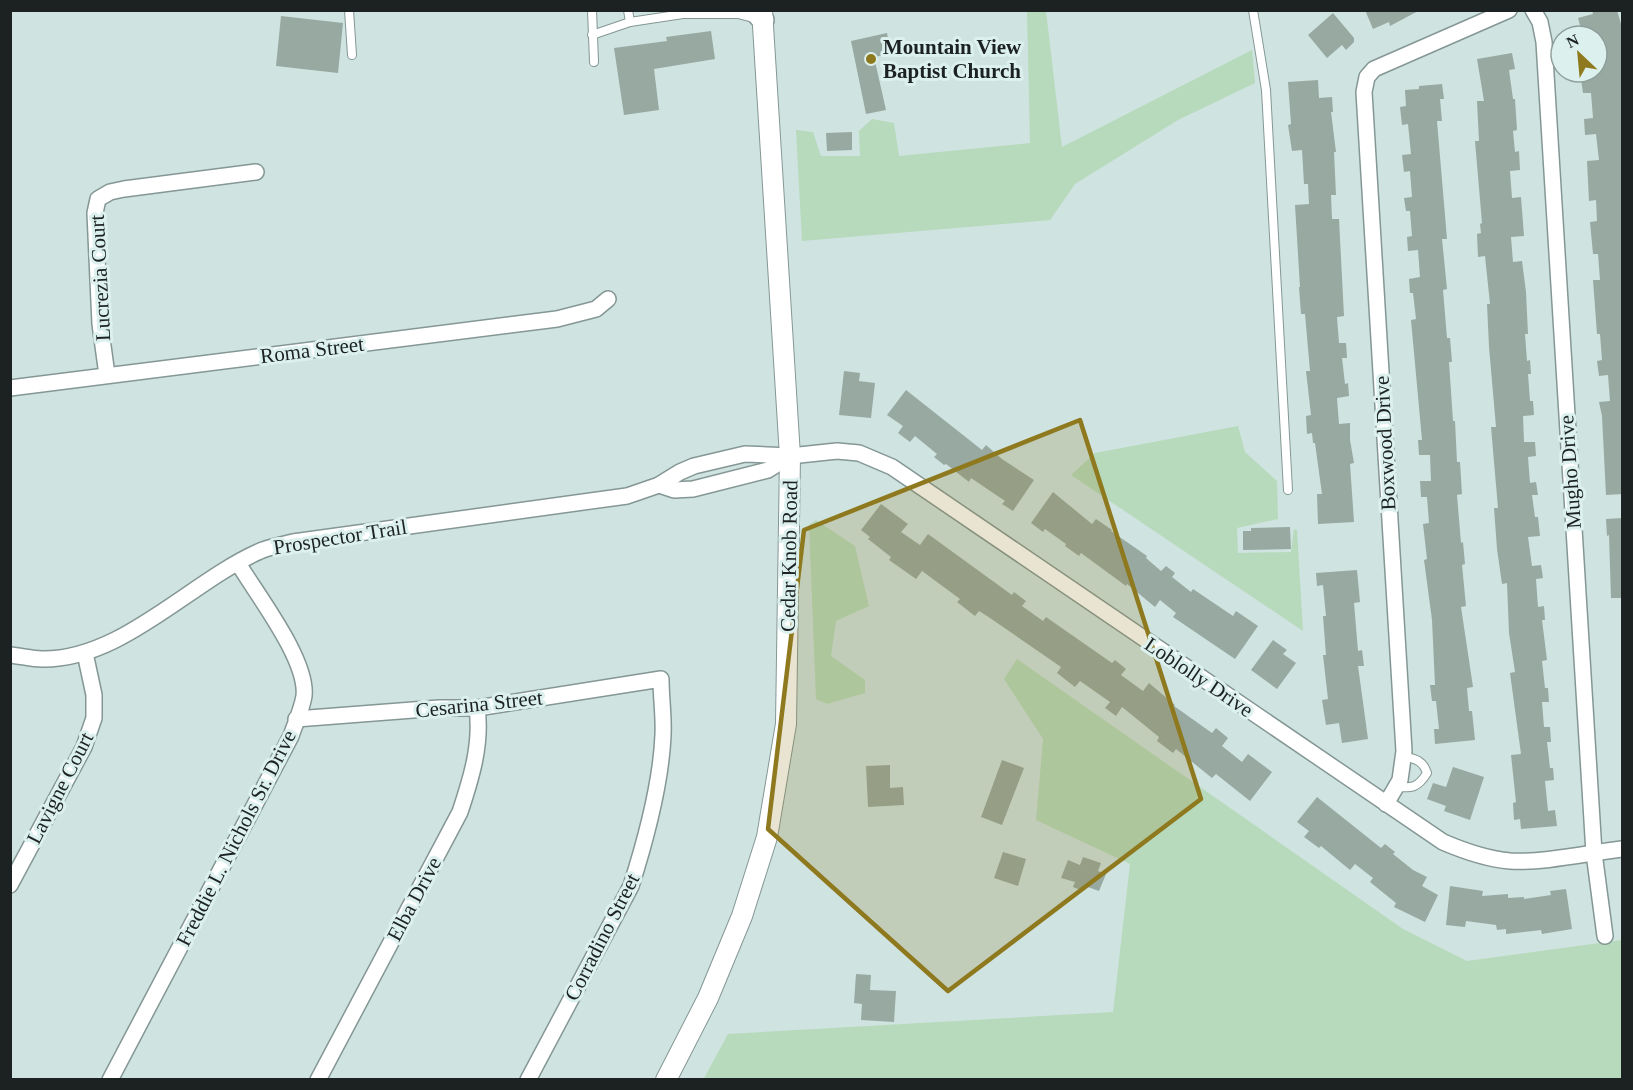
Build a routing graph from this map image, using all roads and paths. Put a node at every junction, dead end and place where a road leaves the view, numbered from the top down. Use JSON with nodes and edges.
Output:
{"nodes":[{"id":1,"x":349,"y":10,"type":"edge"},
{"id":2,"x":592,"y":10,"type":"edge"},
{"id":3,"x":628,"y":10,"type":"edge"},
{"id":4,"x":1253,"y":10,"type":"edge"},
{"id":5,"x":1509,"y":10,"type":"edge"},
{"id":6,"x":1533,"y":10,"type":"edge"},
{"id":7,"x":683,"y":12,"type":"edge"},
{"id":8,"x":761,"y":13,"type":"edge"},
{"id":9,"x":630,"y":22,"type":"junction"},
{"id":10,"x":592,"y":35,"type":"junction"},
{"id":11,"x":352,"y":55,"type":"dead end"},
{"id":12,"x":594,"y":62,"type":"dead end"},
{"id":13,"x":256,"y":172,"type":"dead end"},
{"id":14,"x":608,"y":299,"type":"dead end"},
{"id":15,"x":107,"y":375,"type":"junction"},
{"id":16,"x":10,"y":388,"type":"edge"},
{"id":17,"x":790,"y":456,"type":"junction"},
{"id":18,"x":659,"y":486,"type":"junction"},
{"id":19,"x":1288,"y":490,"type":"dead end"},
{"id":20,"x":238,"y":563,"type":"junction"},
{"id":21,"x":85,"y":653,"type":"junction"},
{"id":22,"x":10,"y":655,"type":"edge"},
{"id":23,"x":661,"y":679,"type":"joint"},
{"id":24,"x":477,"y":708,"type":"junction"},
{"id":25,"x":296,"y":719,"type":"junction"},
{"id":26,"x":1403,"y":756,"type":"junction"},
{"id":27,"x":1396,"y":787,"type":"junction"},
{"id":28,"x":1386,"y":804,"type":"junction"},
{"id":29,"x":1623,"y":849,"type":"edge"},
{"id":30,"x":1594,"y":853,"type":"junction"},
{"id":31,"x":10,"y":885,"type":"edge"},
{"id":32,"x":1605,"y":936,"type":"dead end"},
{"id":33,"x":110,"y":1080,"type":"edge"},
{"id":34,"x":318,"y":1080,"type":"edge"},
{"id":35,"x":528,"y":1080,"type":"edge"},
{"id":36,"x":666,"y":1080,"type":"edge"}],
"edges":[{"from":1,"to":11,"type":"lane"},
{"from":2,"to":10,"type":"lane"},
{"from":3,"to":9,"type":"lane"},
{"from":4,"to":19,"type":"lane"},
{"from":5,"to":26,"type":"street","name":"Boxwood Drive"},
{"from":6,"to":30,"type":"street","name":"Mugho Drive"},
{"from":7,"to":8,"type":"lane"},
{"from":7,"to":9,"type":"lane"},
{"from":8,"to":17,"type":"street","name":"Cedar Knob Road"},
{"from":9,"to":10,"type":"lane"},
{"from":10,"to":12,"type":"lane"},
{"from":13,"to":15,"type":"street","name":"Lucrezia Court"},
{"from":14,"to":15,"type":"street","name":"Roma Street"},
{"from":15,"to":16,"type":"street","name":"Roma Street"},
{"from":17,"to":18,"type":"street","name":"Prospector Trail"},
{"from":17,"to":18,"type":"street","name":"Prospector Trail"},
{"from":17,"to":28,"type":"street","name":"Loblolly Drive"},
{"from":17,"to":36,"type":"street","name":"Cedar Knob Road"},
{"from":18,"to":20,"type":"street","name":"Prospector Trail"},
{"from":20,"to":21,"type":"street","name":"Prospector Trail"},
{"from":20,"to":25,"type":"street","name":"Freddie L. Nichols Sr. Drive"},
{"from":21,"to":22,"type":"street","name":"Prospector Trail"},
{"from":21,"to":31,"type":"street","name":"Lavigne Court"},
{"from":23,"to":24,"type":"street","name":"Cesarina Street"},
{"from":23,"to":35,"type":"street","name":"Corradino Street"},
{"from":24,"to":25,"type":"street","name":"Cesarina Street"},
{"from":24,"to":34,"type":"street","name":"Elba Drive"},
{"from":25,"to":33,"type":"street","name":"Freddie L. Nichols Sr. Drive"},
{"from":26,"to":27,"type":"street","name":"Boxwood Drive"},
{"from":26,"to":27,"type":"lane"},
{"from":27,"to":28,"type":"street","name":"Boxwood Drive"},
{"from":28,"to":30,"type":"street","name":"Loblolly Drive"},
{"from":29,"to":30,"type":"street","name":"Loblolly Drive"},
{"from":30,"to":32,"type":"street","name":"Mugho Drive"}]}
